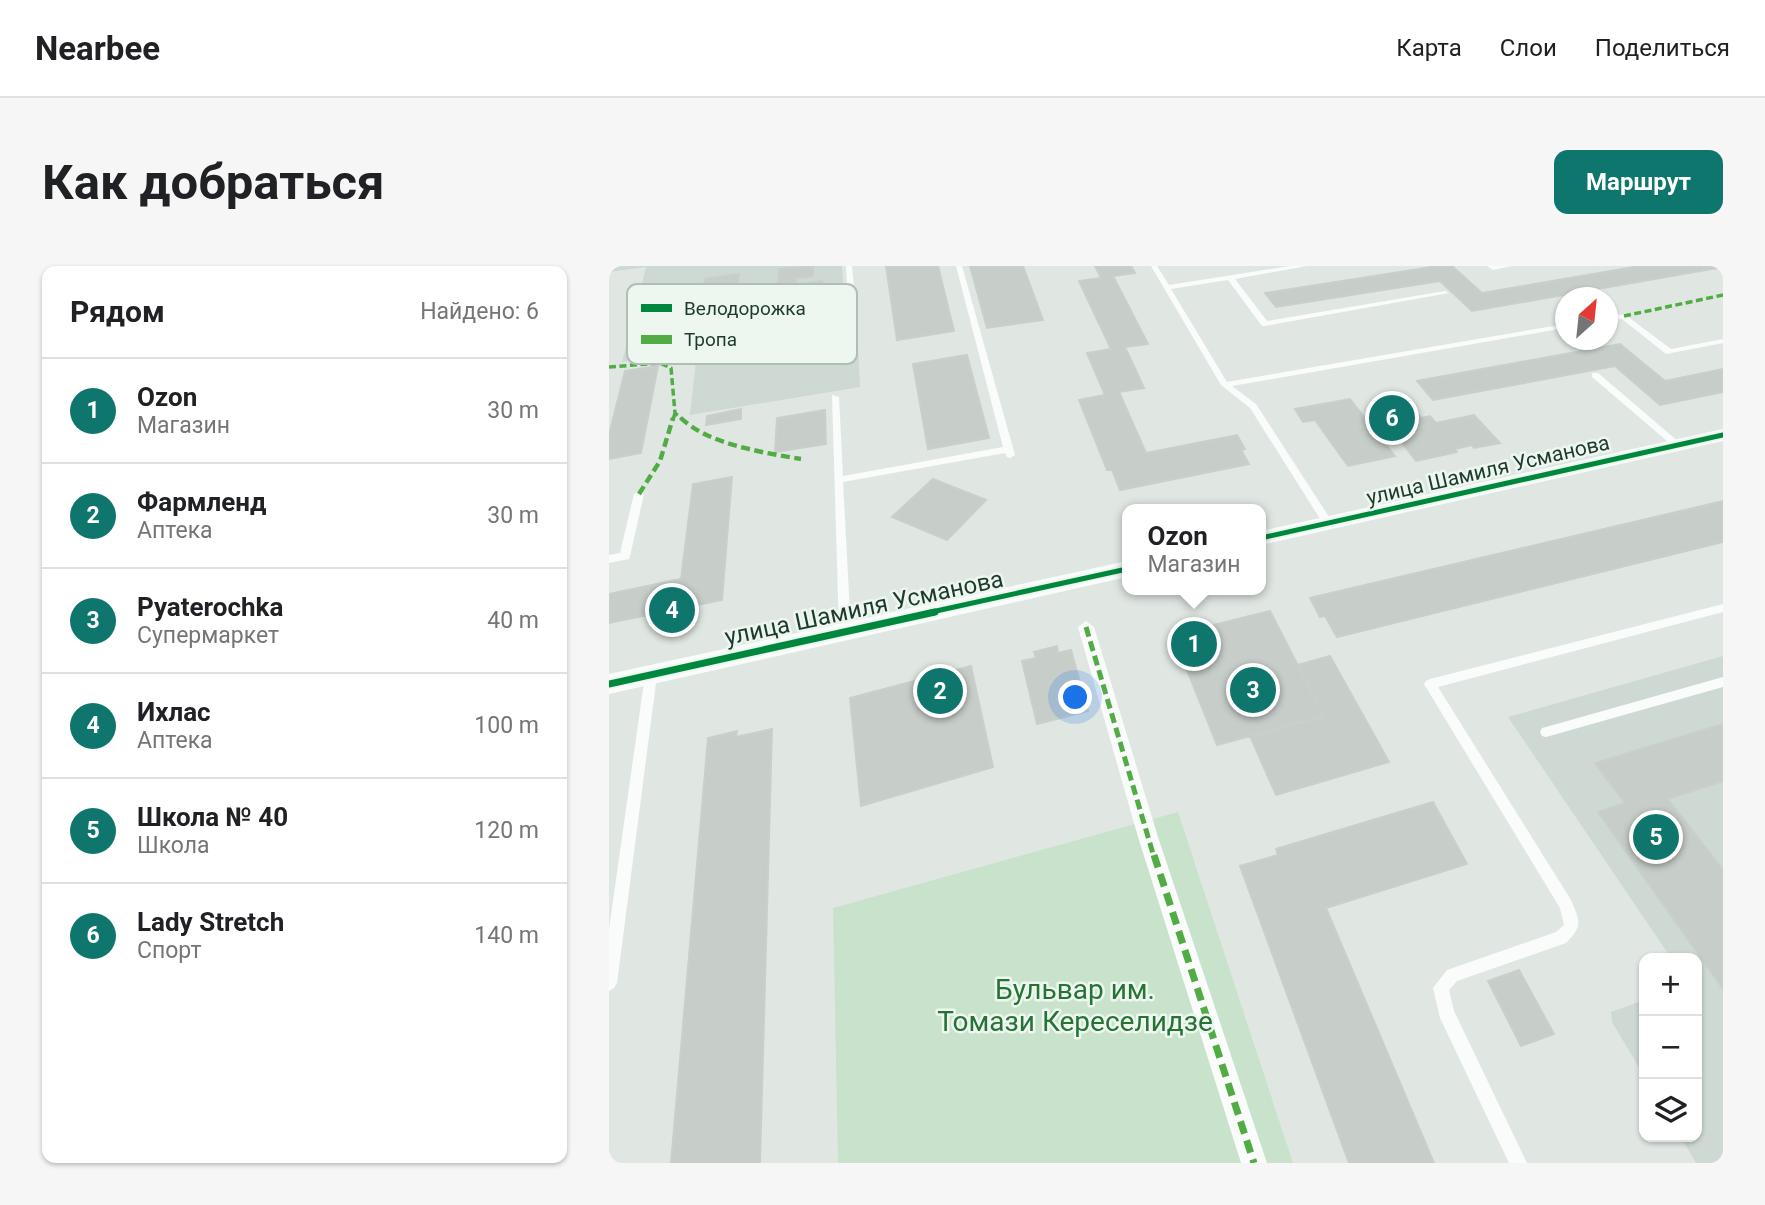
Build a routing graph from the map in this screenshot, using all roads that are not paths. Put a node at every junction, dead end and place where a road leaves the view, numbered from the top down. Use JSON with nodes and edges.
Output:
{"nodes":[{"id":1,"x":849,"y":266,"type":"edge"},
{"id":2,"x":959,"y":266,"type":"edge"},
{"id":3,"x":1154,"y":266,"type":"edge"},
{"id":4,"x":1304,"y":266,"type":"edge"},
{"id":5,"x":1490,"y":266,"type":"edge"},
{"id":6,"x":1509,"y":266,"type":"edge"},
{"id":7,"x":1230,"y":277,"type":"junction"},
{"id":8,"x":850,"y":284,"type":"edge"},
{"id":9,"x":1168,"y":286,"type":"junction"},
{"id":10,"x":1445,"y":293,"type":"dead end"},
{"id":11,"x":1618,"y":317,"type":"edge"},
{"id":12,"x":1555,"y":328,"type":"edge"},
{"id":13,"x":1723,"y":341,"type":"edge"},
{"id":14,"x":1594,"y":375,"type":"dead end"},
{"id":15,"x":1225,"y":385,"type":"junction"},
{"id":16,"x":835,"y":397,"type":"dead end"},
{"id":17,"x":1723,"y":435,"type":"edge"},
{"id":18,"x":1677,"y":445,"type":"junction"},
{"id":19,"x":1009,"y":452,"type":"joint"},
{"id":20,"x":838,"y":480,"type":"junction"},
{"id":21,"x":639,"y":494,"type":"dead end"},
{"id":22,"x":1328,"y":523,"type":"junction"},
{"id":23,"x":1266,"y":537,"type":"edge"},
{"id":24,"x":609,"y":559,"type":"edge"},
{"id":25,"x":1122,"y":570,"type":"edge"},
{"id":26,"x":1723,"y":608,"type":"edge"},
{"id":27,"x":1086,"y":627,"type":"dead end"},
{"id":28,"x":845,"y":631,"type":"junction"},
{"id":29,"x":651,"y":675,"type":"junction"},
{"id":30,"x":1723,"y":682,"type":"edge"},
{"id":31,"x":609,"y":684,"type":"edge"},
{"id":32,"x":1546,"y":732,"type":"dead end"},
{"id":33,"x":624,"y":861,"type":"junction"},
{"id":34,"x":609,"y":864,"type":"edge"},
{"id":35,"x":609,"y":983,"type":"edge"},
{"id":36,"x":1254,"y":1163,"type":"edge"},
{"id":37,"x":1518,"y":1163,"type":"edge"}],
"edges":[{"from":1,"to":8,"type":"lane"},
{"from":2,"to":19,"type":"lane"},
{"from":3,"to":9,"type":"lane"},
{"from":4,"to":7,"type":"lane"},
{"from":5,"to":6,"type":"lane"},
{"from":7,"to":9,"type":"lane"},
{"from":7,"to":10,"type":"lane"},
{"from":9,"to":15,"type":"lane"},
{"from":11,"to":13,"type":"lane"},
{"from":12,"to":15,"type":"lane"},
{"from":14,"to":18,"type":"lane"},
{"from":15,"to":22,"type":"lane"},
{"from":16,"to":20,"type":"lane"},
{"from":17,"to":18,"type":"street","name":"улица Шамиля Усманова"},
{"from":18,"to":22,"type":"street","name":"улица Шамиля Усманова"},
{"from":19,"to":20,"type":"lane"},
{"from":20,"to":28,"type":"lane"},
{"from":21,"to":24,"type":"lane"},
{"from":22,"to":23,"type":"street","name":"улица Шамиля Усманова"},
{"from":25,"to":28,"type":"street","name":"улица Шамиля Усманова"},
{"from":26,"to":37,"type":"lane"},
{"from":27,"to":36,"type":"street"},
{"from":28,"to":29,"type":"street","name":"улица Шамиля Усманова"},
{"from":29,"to":31,"type":"street","name":"улица Шамиля Усманова"},
{"from":29,"to":33,"type":"lane"},
{"from":30,"to":32,"type":"lane"},
{"from":33,"to":34,"type":"lane"},
{"from":33,"to":35,"type":"lane"}]}
